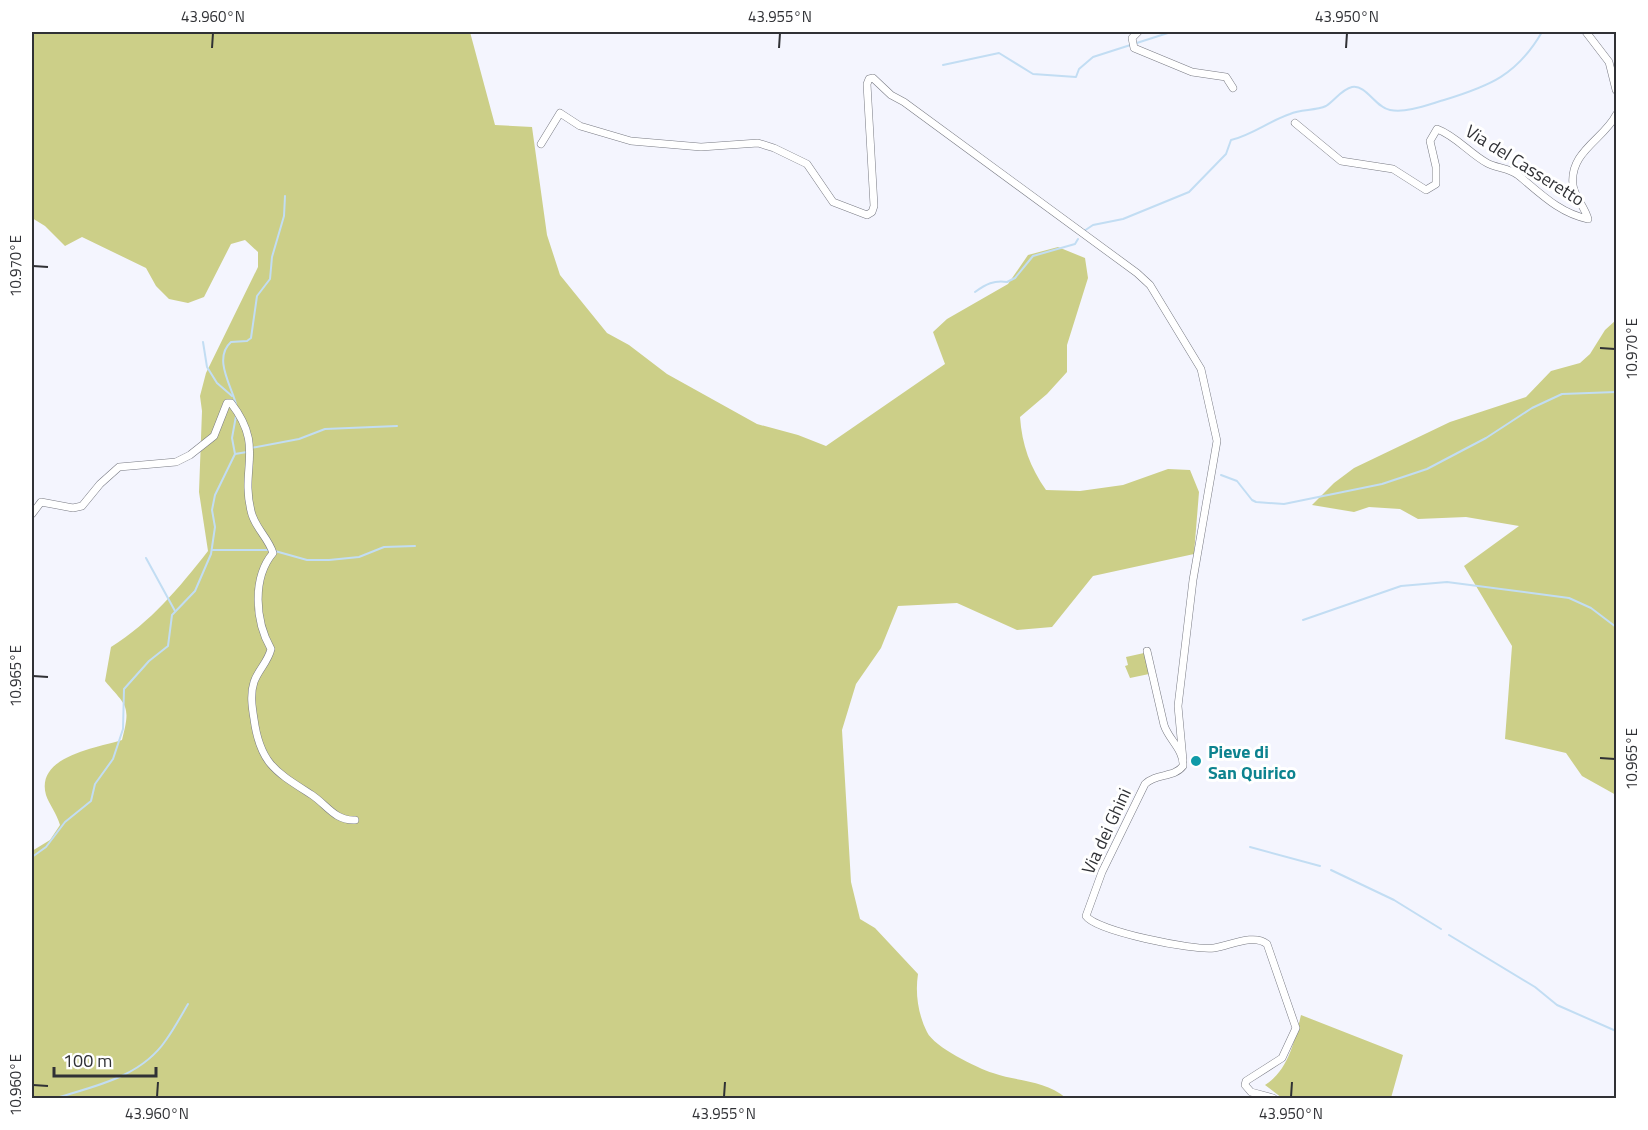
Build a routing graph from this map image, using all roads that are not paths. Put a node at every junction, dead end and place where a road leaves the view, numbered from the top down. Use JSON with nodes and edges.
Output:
{"nodes":[{"id":1,"x":1138,"y":32,"type":"edge"},
{"id":2,"x":1586,"y":32,"type":"edge"},
{"id":3,"x":1233,"y":88,"type":"dead end"},
{"id":4,"x":1617,"y":90,"type":"edge"},
{"id":5,"x":1617,"y":115,"type":"edge"},
{"id":6,"x":1295,"y":123,"type":"dead end"},
{"id":7,"x":541,"y":144,"type":"dead end"},
{"id":8,"x":32,"y":514,"type":"edge"},
{"id":9,"x":1147,"y":651,"type":"dead end"},
{"id":10,"x":1183,"y":760,"type":"junction"},
{"id":11,"x":355,"y":820,"type":"dead end"},
{"id":12,"x":1273,"y":1098,"type":"edge"}],
"edges":[{"from":1,"to":3,"type":"street"},
{"from":2,"to":4,"type":"street"},
{"from":5,"to":6,"type":"street","name":"Via del Casseretto"},
{"from":7,"to":10,"type":"street"},
{"from":8,"to":11,"type":"street"},
{"from":9,"to":10,"type":"street"},
{"from":10,"to":12,"type":"street","name":"Via dei Ghini"}]}
